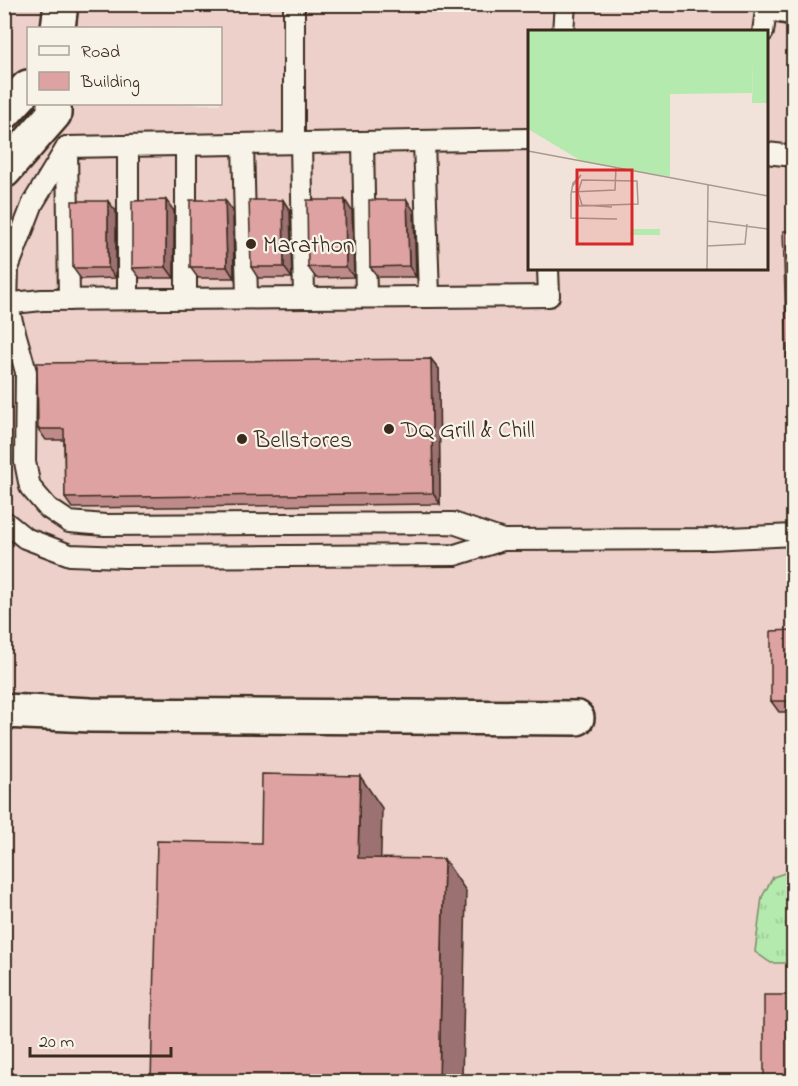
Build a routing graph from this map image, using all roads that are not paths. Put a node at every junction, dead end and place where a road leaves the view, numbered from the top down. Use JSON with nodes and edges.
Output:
{"nodes":[{"id":1,"x":61,"y":4,"type":"edge"},
{"id":2,"x":294,"y":4,"type":"edge"},
{"id":3,"x":565,"y":4,"type":"edge"},
{"id":4,"x":767,"y":4,"type":"edge"},
{"id":5,"x":773,"y":4,"type":"edge"},
{"id":6,"x":794,"y":8,"type":"edge"},
{"id":7,"x":58,"y":27,"type":"edge"},
{"id":8,"x":563,"y":30,"type":"edge"},
{"id":9,"x":763,"y":30,"type":"edge"},
{"id":10,"x":27,"y":88,"type":"edge"},
{"id":11,"x":54,"y":105,"type":"edge"},
{"id":12,"x":4,"y":113,"type":"edge"},
{"id":13,"x":528,"y":139,"type":"edge"},
{"id":14,"x":424,"y":141,"type":"junction"},
{"id":15,"x":297,"y":143,"type":"junction"},
{"id":16,"x":363,"y":143,"type":"junction"},
{"id":17,"x":243,"y":144,"type":"junction"},
{"id":18,"x":186,"y":145,"type":"junction"},
{"id":19,"x":128,"y":146,"type":"junction"},
{"id":20,"x":67,"y":147,"type":"junction"},
{"id":21,"x":768,"y":153,"type":"edge"},
{"id":22,"x":794,"y":156,"type":"edge"},
{"id":23,"x":4,"y":171,"type":"edge"},
{"id":24,"x":548,"y":270,"type":"edge"},
{"id":25,"x":429,"y":296,"type":"junction"},
{"id":26,"x":247,"y":297,"type":"junction"},
{"id":27,"x":304,"y":297,"type":"junction"},
{"id":28,"x":366,"y":297,"type":"junction"},
{"id":29,"x":186,"y":298,"type":"junction"},
{"id":30,"x":128,"y":299,"type":"junction"},
{"id":31,"x":69,"y":300,"type":"junction"},
{"id":32,"x":5,"y":308,"type":"edge"},
{"id":33,"x":4,"y":521,"type":"edge"},
{"id":34,"x":794,"y":535,"type":"edge"},
{"id":35,"x":503,"y":540,"type":"junction"},
{"id":36,"x":4,"y":711,"type":"edge"},
{"id":37,"x":577,"y":718,"type":"dead end"}],
"edges":[{"from":1,"to":7,"type":"main road"},
{"from":2,"to":15,"type":"lane"},
{"from":3,"to":8,"type":"lane"},
{"from":4,"to":9,"type":"lane"},
{"from":5,"to":6,"type":"main road"},
{"from":10,"to":12,"type":"main road"},
{"from":11,"to":23,"type":"main road"},
{"from":13,"to":14,"type":"lane"},
{"from":14,"to":16,"type":"lane"},
{"from":14,"to":25,"type":"lane"},
{"from":15,"to":16,"type":"lane"},
{"from":15,"to":17,"type":"lane"},
{"from":15,"to":27,"type":"lane"},
{"from":16,"to":28,"type":"lane"},
{"from":17,"to":18,"type":"lane"},
{"from":17,"to":26,"type":"lane"},
{"from":18,"to":19,"type":"lane"},
{"from":18,"to":29,"type":"lane"},
{"from":19,"to":20,"type":"lane"},
{"from":19,"to":30,"type":"lane"},
{"from":20,"to":31,"type":"lane"},
{"from":20,"to":32,"type":"lane"},
{"from":21,"to":22,"type":"lane"},
{"from":24,"to":25,"type":"lane"},
{"from":25,"to":28,"type":"lane"},
{"from":26,"to":27,"type":"lane"},
{"from":26,"to":29,"type":"lane"},
{"from":27,"to":28,"type":"lane"},
{"from":29,"to":30,"type":"lane"},
{"from":30,"to":31,"type":"lane"},
{"from":31,"to":32,"type":"lane"},
{"from":32,"to":35,"type":"lane"},
{"from":33,"to":35,"type":"lane"},
{"from":34,"to":35,"type":"lane"},
{"from":36,"to":37,"type":"main road"}]}
